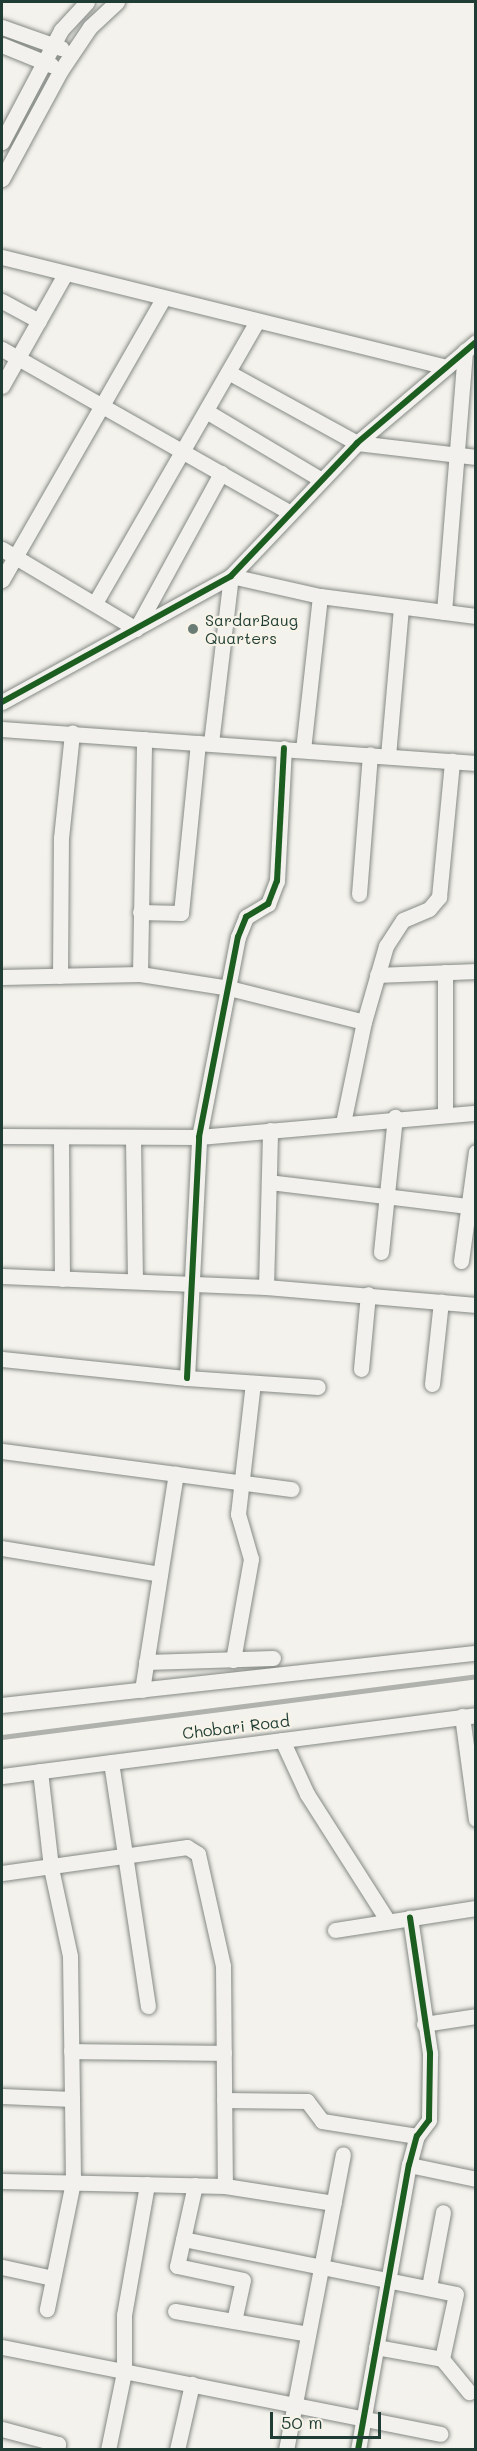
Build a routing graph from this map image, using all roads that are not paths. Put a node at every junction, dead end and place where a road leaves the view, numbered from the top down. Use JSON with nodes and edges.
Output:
{"nodes":[{"id":1,"x":87,"y":2,"type":"edge"},
{"id":2,"x":117,"y":2,"type":"edge"},
{"id":3,"x":2,"y":27,"type":"edge"},
{"id":4,"x":2,"y":45,"type":"edge"},
{"id":5,"x":53,"y":45,"type":"junction"},
{"id":6,"x":73,"y":52,"type":"junction"},
{"id":7,"x":44,"y":61,"type":"junction"},
{"id":8,"x":62,"y":70,"type":"junction"},
{"id":9,"x":2,"y":142,"type":"edge"},
{"id":10,"x":2,"y":179,"type":"edge"},
{"id":11,"x":2,"y":257,"type":"edge"},
{"id":12,"x":64,"y":276,"type":"junction"},
{"id":13,"x":163,"y":298,"type":"junction"},
{"id":14,"x":2,"y":301,"type":"edge"},
{"id":15,"x":39,"y":321,"type":"junction"},
{"id":16,"x":257,"y":321,"type":"junction"},
{"id":17,"x":470,"y":346,"type":"edge"},
{"id":18,"x":2,"y":349,"type":"edge"},
{"id":19,"x":18,"y":358,"type":"junction"},
{"id":20,"x":446,"y":368,"type":"junction"},
{"id":21,"x":228,"y":372,"type":"junction"},
{"id":22,"x":2,"y":386,"type":"edge"},
{"id":23,"x":99,"y":406,"type":"junction"},
{"id":24,"x":206,"y":411,"type":"junction"},
{"id":25,"x":357,"y":443,"type":"junction"},
{"id":26,"x":182,"y":453,"type":"junction"},
{"id":27,"x":457,"y":455,"type":"junction"},
{"id":28,"x":476,"y":457,"type":"edge"},
{"id":29,"x":221,"y":474,"type":"junction"},
{"id":30,"x":320,"y":479,"type":"junction"},
{"id":31,"x":288,"y":512,"type":"junction"},
{"id":32,"x":8,"y":553,"type":"edge"},
{"id":33,"x":231,"y":576,"type":"junction"},
{"id":34,"x":2,"y":580,"type":"edge"},
{"id":35,"x":320,"y":596,"type":"junction"},
{"id":36,"x":95,"y":603,"type":"junction"},
{"id":37,"x":401,"y":608,"type":"junction"},
{"id":38,"x":444,"y":612,"type":"junction"},
{"id":39,"x":476,"y":616,"type":"edge"},
{"id":40,"x":136,"y":629,"type":"junction"},
{"id":41,"x":2,"y":702,"type":"edge"},
{"id":42,"x":2,"y":729,"type":"edge"},
{"id":43,"x":72,"y":733,"type":"junction"},
{"id":44,"x":144,"y":739,"type":"junction"},
{"id":45,"x":204,"y":743,"type":"junction"},
{"id":46,"x":284,"y":748,"type":"junction"},
{"id":47,"x":303,"y":750,"type":"junction"},
{"id":48,"x":476,"y":750,"type":"edge"},
{"id":49,"x":370,"y":754,"type":"junction"},
{"id":50,"x":388,"y":756,"type":"junction"},
{"id":51,"x":452,"y":761,"type":"junction"},
{"id":52,"x":475,"y":763,"type":"edge"},
{"id":53,"x":359,"y":894,"type":"dead end"},
{"id":54,"x":140,"y":912,"type":"junction"},
{"id":55,"x":476,"y":971,"type":"edge"},
{"id":56,"x":445,"y":972,"type":"junction"},
{"id":57,"x":140,"y":974,"type":"junction"},
{"id":58,"x":377,"y":975,"type":"junction"},
{"id":59,"x":60,"y":976,"type":"junction"},
{"id":60,"x":2,"y":977,"type":"edge"},
{"id":61,"x":229,"y":988,"type":"junction"},
{"id":62,"x":364,"y":1022,"type":"junction"},
{"id":63,"x":476,"y":1113,"type":"edge"},
{"id":64,"x":445,"y":1115,"type":"junction"},
{"id":65,"x":395,"y":1117,"type":"junction"},
{"id":66,"x":343,"y":1123,"type":"junction"},
{"id":67,"x":270,"y":1130,"type":"junction"},
{"id":68,"x":2,"y":1136,"type":"edge"},
{"id":69,"x":199,"y":1137,"type":"junction"},
{"id":70,"x":133,"y":1138,"type":"junction"},
{"id":71,"x":61,"y":1139,"type":"junction"},
{"id":72,"x":476,"y":1152,"type":"edge"},
{"id":73,"x":269,"y":1182,"type":"junction"},
{"id":74,"x":387,"y":1196,"type":"junction"},
{"id":75,"x":472,"y":1207,"type":"edge"},
{"id":76,"x":381,"y":1252,"type":"dead end"},
{"id":77,"x":461,"y":1261,"type":"dead end"},
{"id":78,"x":2,"y":1276,"type":"edge"},
{"id":79,"x":62,"y":1279,"type":"junction"},
{"id":80,"x":135,"y":1281,"type":"junction"},
{"id":81,"x":194,"y":1284,"type":"junction"},
{"id":82,"x":266,"y":1287,"type":"junction"},
{"id":83,"x":368,"y":1294,"type":"junction"},
{"id":84,"x":441,"y":1301,"type":"junction"},
{"id":85,"x":476,"y":1305,"type":"edge"},
{"id":86,"x":2,"y":1359,"type":"edge"},
{"id":87,"x":361,"y":1369,"type":"dead end"},
{"id":88,"x":187,"y":1378,"type":"junction"},
{"id":89,"x":253,"y":1383,"type":"junction"},
{"id":90,"x":432,"y":1384,"type":"dead end"},
{"id":91,"x":318,"y":1387,"type":"dead end"},
{"id":92,"x":2,"y":1451,"type":"edge"},
{"id":93,"x":176,"y":1474,"type":"junction"},
{"id":94,"x":242,"y":1482,"type":"junction"},
{"id":95,"x":292,"y":1489,"type":"dead end"},
{"id":96,"x":2,"y":1548,"type":"edge"},
{"id":97,"x":160,"y":1574,"type":"junction"},
{"id":98,"x":476,"y":1653,"type":"edge"},
{"id":99,"x":273,"y":1658,"type":"dead end"},
{"id":100,"x":233,"y":1660,"type":"junction"},
{"id":101,"x":146,"y":1662,"type":"junction"},
{"id":102,"x":142,"y":1690,"type":"junction"},
{"id":103,"x":2,"y":1705,"type":"edge"},
{"id":104,"x":469,"y":1715,"type":"edge"},
{"id":105,"x":282,"y":1740,"type":"junction"},
{"id":106,"x":111,"y":1762,"type":"junction"},
{"id":107,"x":40,"y":1771,"type":"junction"},
{"id":108,"x":2,"y":1776,"type":"edge"},
{"id":109,"x":476,"y":1818,"type":"edge"},
{"id":110,"x":125,"y":1857,"type":"junction"},
{"id":111,"x":51,"y":1868,"type":"junction"},
{"id":112,"x":2,"y":1873,"type":"edge"},
{"id":113,"x":476,"y":1908,"type":"edge"},
{"id":114,"x":410,"y":1917,"type":"junction"},
{"id":115,"x":388,"y":1921,"type":"junction"},
{"id":116,"x":335,"y":1930,"type":"dead end"},
{"id":117,"x":148,"y":2006,"type":"dead end"},
{"id":118,"x":476,"y":2016,"type":"edge"},
{"id":119,"x":424,"y":2024,"type":"junction"},
{"id":120,"x":71,"y":2051,"type":"junction"},
{"id":121,"x":224,"y":2053,"type":"junction"},
{"id":122,"x":2,"y":2096,"type":"edge"},
{"id":123,"x":72,"y":2099,"type":"junction"},
{"id":124,"x":224,"y":2100,"type":"junction"},
{"id":125,"x":417,"y":2136,"type":"junction"},
{"id":126,"x":343,"y":2154,"type":"dead end"},
{"id":127,"x":409,"y":2165,"type":"junction"},
{"id":128,"x":476,"y":2179,"type":"edge"},
{"id":129,"x":2,"y":2181,"type":"edge"},
{"id":130,"x":73,"y":2182,"type":"junction"},
{"id":131,"x":147,"y":2184,"type":"junction"},
{"id":132,"x":195,"y":2185,"type":"junction"},
{"id":133,"x":225,"y":2186,"type":"junction"},
{"id":134,"x":333,"y":2203,"type":"junction"},
{"id":135,"x":443,"y":2212,"type":"dead end"},
{"id":136,"x":183,"y":2239,"type":"junction"},
{"id":137,"x":321,"y":2265,"type":"junction"},
{"id":138,"x":2,"y":2267,"type":"edge"},
{"id":139,"x":53,"y":2278,"type":"junction"},
{"id":140,"x":389,"y":2279,"type":"junction"},
{"id":141,"x":429,"y":2287,"type":"junction"},
{"id":142,"x":47,"y":2309,"type":"dead end"},
{"id":143,"x":176,"y":2311,"type":"dead end"},
{"id":144,"x":234,"y":2321,"type":"junction"},
{"id":145,"x":308,"y":2334,"type":"junction"},
{"id":146,"x":2,"y":2347,"type":"edge"},
{"id":147,"x":376,"y":2347,"type":"junction"},
{"id":148,"x":442,"y":2359,"type":"junction"},
{"id":149,"x":124,"y":2372,"type":"junction"},
{"id":150,"x":192,"y":2384,"type":"junction"},
{"id":151,"x":469,"y":2392,"type":"dead end"},
{"id":152,"x":294,"y":2403,"type":"junction"},
{"id":153,"x":364,"y":2416,"type":"junction"},
{"id":154,"x":2,"y":2429,"type":"edge"},
{"id":155,"x":440,"y":2434,"type":"dead end"},
{"id":156,"x":57,"y":2450,"type":"edge"},
{"id":157,"x":108,"y":2450,"type":"edge"},
{"id":158,"x":177,"y":2450,"type":"edge"},
{"id":159,"x":286,"y":2450,"type":"edge"},
{"id":160,"x":357,"y":2450,"type":"edge"}],
"edges":[{"from":1,"to":5,"type":"street"},
{"from":2,"to":6,"type":"street"},
{"from":3,"to":5,"type":"street"},
{"from":4,"to":7,"type":"street"},
{"from":5,"to":6,"type":"street"},
{"from":5,"to":7,"type":"street"},
{"from":6,"to":8,"type":"street"},
{"from":7,"to":8,"type":"street"},
{"from":7,"to":9,"type":"street"},
{"from":8,"to":10,"type":"street"},
{"from":11,"to":12,"type":"street"},
{"from":12,"to":13,"type":"street"},
{"from":12,"to":15,"type":"street"},
{"from":13,"to":16,"type":"street"},
{"from":13,"to":23,"type":"street"},
{"from":14,"to":15,"type":"street"},
{"from":15,"to":19,"type":"street"},
{"from":16,"to":20,"type":"street"},
{"from":16,"to":21,"type":"street"},
{"from":17,"to":20,"type":"street"},
{"from":17,"to":27,"type":"street"},
{"from":18,"to":19,"type":"street"},
{"from":19,"to":22,"type":"street"},
{"from":19,"to":23,"type":"street"},
{"from":20,"to":25,"type":"street"},
{"from":21,"to":24,"type":"street"},
{"from":21,"to":25,"type":"street"},
{"from":23,"to":26,"type":"street"},
{"from":23,"to":32,"type":"street"},
{"from":24,"to":26,"type":"street"},
{"from":24,"to":30,"type":"street"},
{"from":25,"to":27,"type":"street"},
{"from":25,"to":30,"type":"street"},
{"from":26,"to":29,"type":"street"},
{"from":26,"to":36,"type":"street"},
{"from":27,"to":28,"type":"street"},
{"from":27,"to":38,"type":"street"},
{"from":29,"to":31,"type":"street"},
{"from":29,"to":40,"type":"street"},
{"from":30,"to":31,"type":"street"},
{"from":31,"to":33,"type":"street"},
{"from":32,"to":34,"type":"street"},
{"from":32,"to":36,"type":"street"},
{"from":33,"to":35,"type":"street"},
{"from":33,"to":40,"type":"street"},
{"from":33,"to":45,"type":"street"},
{"from":35,"to":37,"type":"street"},
{"from":35,"to":47,"type":"street"},
{"from":36,"to":40,"type":"street"},
{"from":37,"to":38,"type":"street"},
{"from":37,"to":50,"type":"street"},
{"from":38,"to":39,"type":"street"},
{"from":40,"to":41,"type":"street"},
{"from":42,"to":43,"type":"street"},
{"from":43,"to":44,"type":"street"},
{"from":43,"to":59,"type":"street"},
{"from":44,"to":45,"type":"street"},
{"from":44,"to":54,"type":"street"},
{"from":45,"to":46,"type":"street"},
{"from":45,"to":54,"type":"street"},
{"from":46,"to":47,"type":"street"},
{"from":46,"to":61,"type":"street"},
{"from":47,"to":49,"type":"street"},
{"from":48,"to":52,"type":"street"},
{"from":49,"to":50,"type":"street"},
{"from":49,"to":53,"type":"street"},
{"from":50,"to":51,"type":"street"},
{"from":51,"to":52,"type":"street"},
{"from":51,"to":58,"type":"street"},
{"from":54,"to":57,"type":"street"},
{"from":55,"to":56,"type":"street"},
{"from":56,"to":58,"type":"street"},
{"from":56,"to":64,"type":"street"},
{"from":57,"to":59,"type":"street"},
{"from":57,"to":61,"type":"street"},
{"from":58,"to":62,"type":"street"},
{"from":59,"to":60,"type":"street"},
{"from":61,"to":62,"type":"street"},
{"from":61,"to":69,"type":"street"},
{"from":62,"to":66,"type":"street"},
{"from":63,"to":64,"type":"street"},
{"from":64,"to":65,"type":"street"},
{"from":65,"to":66,"type":"street"},
{"from":65,"to":74,"type":"street"},
{"from":66,"to":67,"type":"street"},
{"from":67,"to":69,"type":"street"},
{"from":67,"to":73,"type":"street"},
{"from":68,"to":71,"type":"street"},
{"from":69,"to":70,"type":"street"},
{"from":69,"to":81,"type":"street"},
{"from":70,"to":71,"type":"street"},
{"from":70,"to":80,"type":"street"},
{"from":71,"to":79,"type":"street"},
{"from":72,"to":75,"type":"street"},
{"from":73,"to":74,"type":"street"},
{"from":73,"to":82,"type":"street"},
{"from":74,"to":75,"type":"street"},
{"from":74,"to":76,"type":"street"},
{"from":75,"to":77,"type":"street"},
{"from":78,"to":79,"type":"street"},
{"from":79,"to":80,"type":"street"},
{"from":80,"to":81,"type":"street"},
{"from":81,"to":82,"type":"street"},
{"from":81,"to":88,"type":"street"},
{"from":82,"to":83,"type":"street"},
{"from":83,"to":84,"type":"street"},
{"from":83,"to":87,"type":"street"},
{"from":84,"to":85,"type":"street"},
{"from":84,"to":90,"type":"street"},
{"from":86,"to":88,"type":"street"},
{"from":88,"to":89,"type":"street"},
{"from":89,"to":91,"type":"street"},
{"from":89,"to":94,"type":"street"},
{"from":92,"to":93,"type":"street"},
{"from":93,"to":94,"type":"street"},
{"from":93,"to":97,"type":"street"},
{"from":94,"to":95,"type":"street"},
{"from":94,"to":100,"type":"street"},
{"from":96,"to":97,"type":"street"},
{"from":97,"to":101,"type":"street"},
{"from":98,"to":102,"type":"street"},
{"from":99,"to":100,"type":"street"},
{"from":100,"to":101,"type":"street"},
{"from":101,"to":102,"type":"street"},
{"from":102,"to":103,"type":"street"},
{"from":104,"to":105,"type":"street","name":"Chobari Road"},
{"from":104,"to":109,"type":"street"},
{"from":105,"to":106,"type":"street","name":"Chobari Road"},
{"from":105,"to":115,"type":"street"},
{"from":106,"to":107,"type":"street","name":"Chobari Road"},
{"from":106,"to":110,"type":"street"},
{"from":107,"to":108,"type":"street","name":"Chobari Road"},
{"from":107,"to":111,"type":"street"},
{"from":110,"to":111,"type":"street"},
{"from":110,"to":117,"type":"street"},
{"from":110,"to":121,"type":"street"},
{"from":111,"to":112,"type":"street"},
{"from":111,"to":120,"type":"street"},
{"from":113,"to":114,"type":"street"},
{"from":114,"to":115,"type":"street"},
{"from":114,"to":119,"type":"street"},
{"from":115,"to":116,"type":"street"},
{"from":118,"to":119,"type":"street"},
{"from":119,"to":125,"type":"street"},
{"from":120,"to":121,"type":"street"},
{"from":120,"to":123,"type":"street"},
{"from":121,"to":124,"type":"street"},
{"from":122,"to":123,"type":"street"},
{"from":123,"to":130,"type":"street"},
{"from":124,"to":125,"type":"street"},
{"from":124,"to":133,"type":"street"},
{"from":125,"to":127,"type":"street"},
{"from":126,"to":134,"type":"street"},
{"from":127,"to":128,"type":"street"},
{"from":127,"to":140,"type":"street"},
{"from":129,"to":130,"type":"street"},
{"from":130,"to":131,"type":"street"},
{"from":130,"to":139,"type":"street"},
{"from":131,"to":132,"type":"street"},
{"from":131,"to":149,"type":"street"},
{"from":132,"to":133,"type":"street"},
{"from":132,"to":136,"type":"street"},
{"from":133,"to":134,"type":"street"},
{"from":134,"to":137,"type":"street"},
{"from":135,"to":141,"type":"street"},
{"from":136,"to":137,"type":"street"},
{"from":136,"to":144,"type":"street"},
{"from":137,"to":140,"type":"street"},
{"from":137,"to":145,"type":"street"},
{"from":138,"to":139,"type":"street"},
{"from":139,"to":142,"type":"street"},
{"from":140,"to":141,"type":"street"},
{"from":140,"to":147,"type":"street"},
{"from":141,"to":148,"type":"street"},
{"from":143,"to":144,"type":"street"},
{"from":144,"to":145,"type":"street"},
{"from":145,"to":152,"type":"street"},
{"from":146,"to":149,"type":"street"},
{"from":147,"to":148,"type":"street"},
{"from":147,"to":153,"type":"street"},
{"from":148,"to":151,"type":"street"},
{"from":149,"to":150,"type":"street"},
{"from":149,"to":157,"type":"street"},
{"from":150,"to":152,"type":"street"},
{"from":150,"to":158,"type":"street"},
{"from":152,"to":153,"type":"street"},
{"from":152,"to":159,"type":"street"},
{"from":153,"to":155,"type":"street"},
{"from":153,"to":160,"type":"street"},
{"from":154,"to":156,"type":"street"}]}
